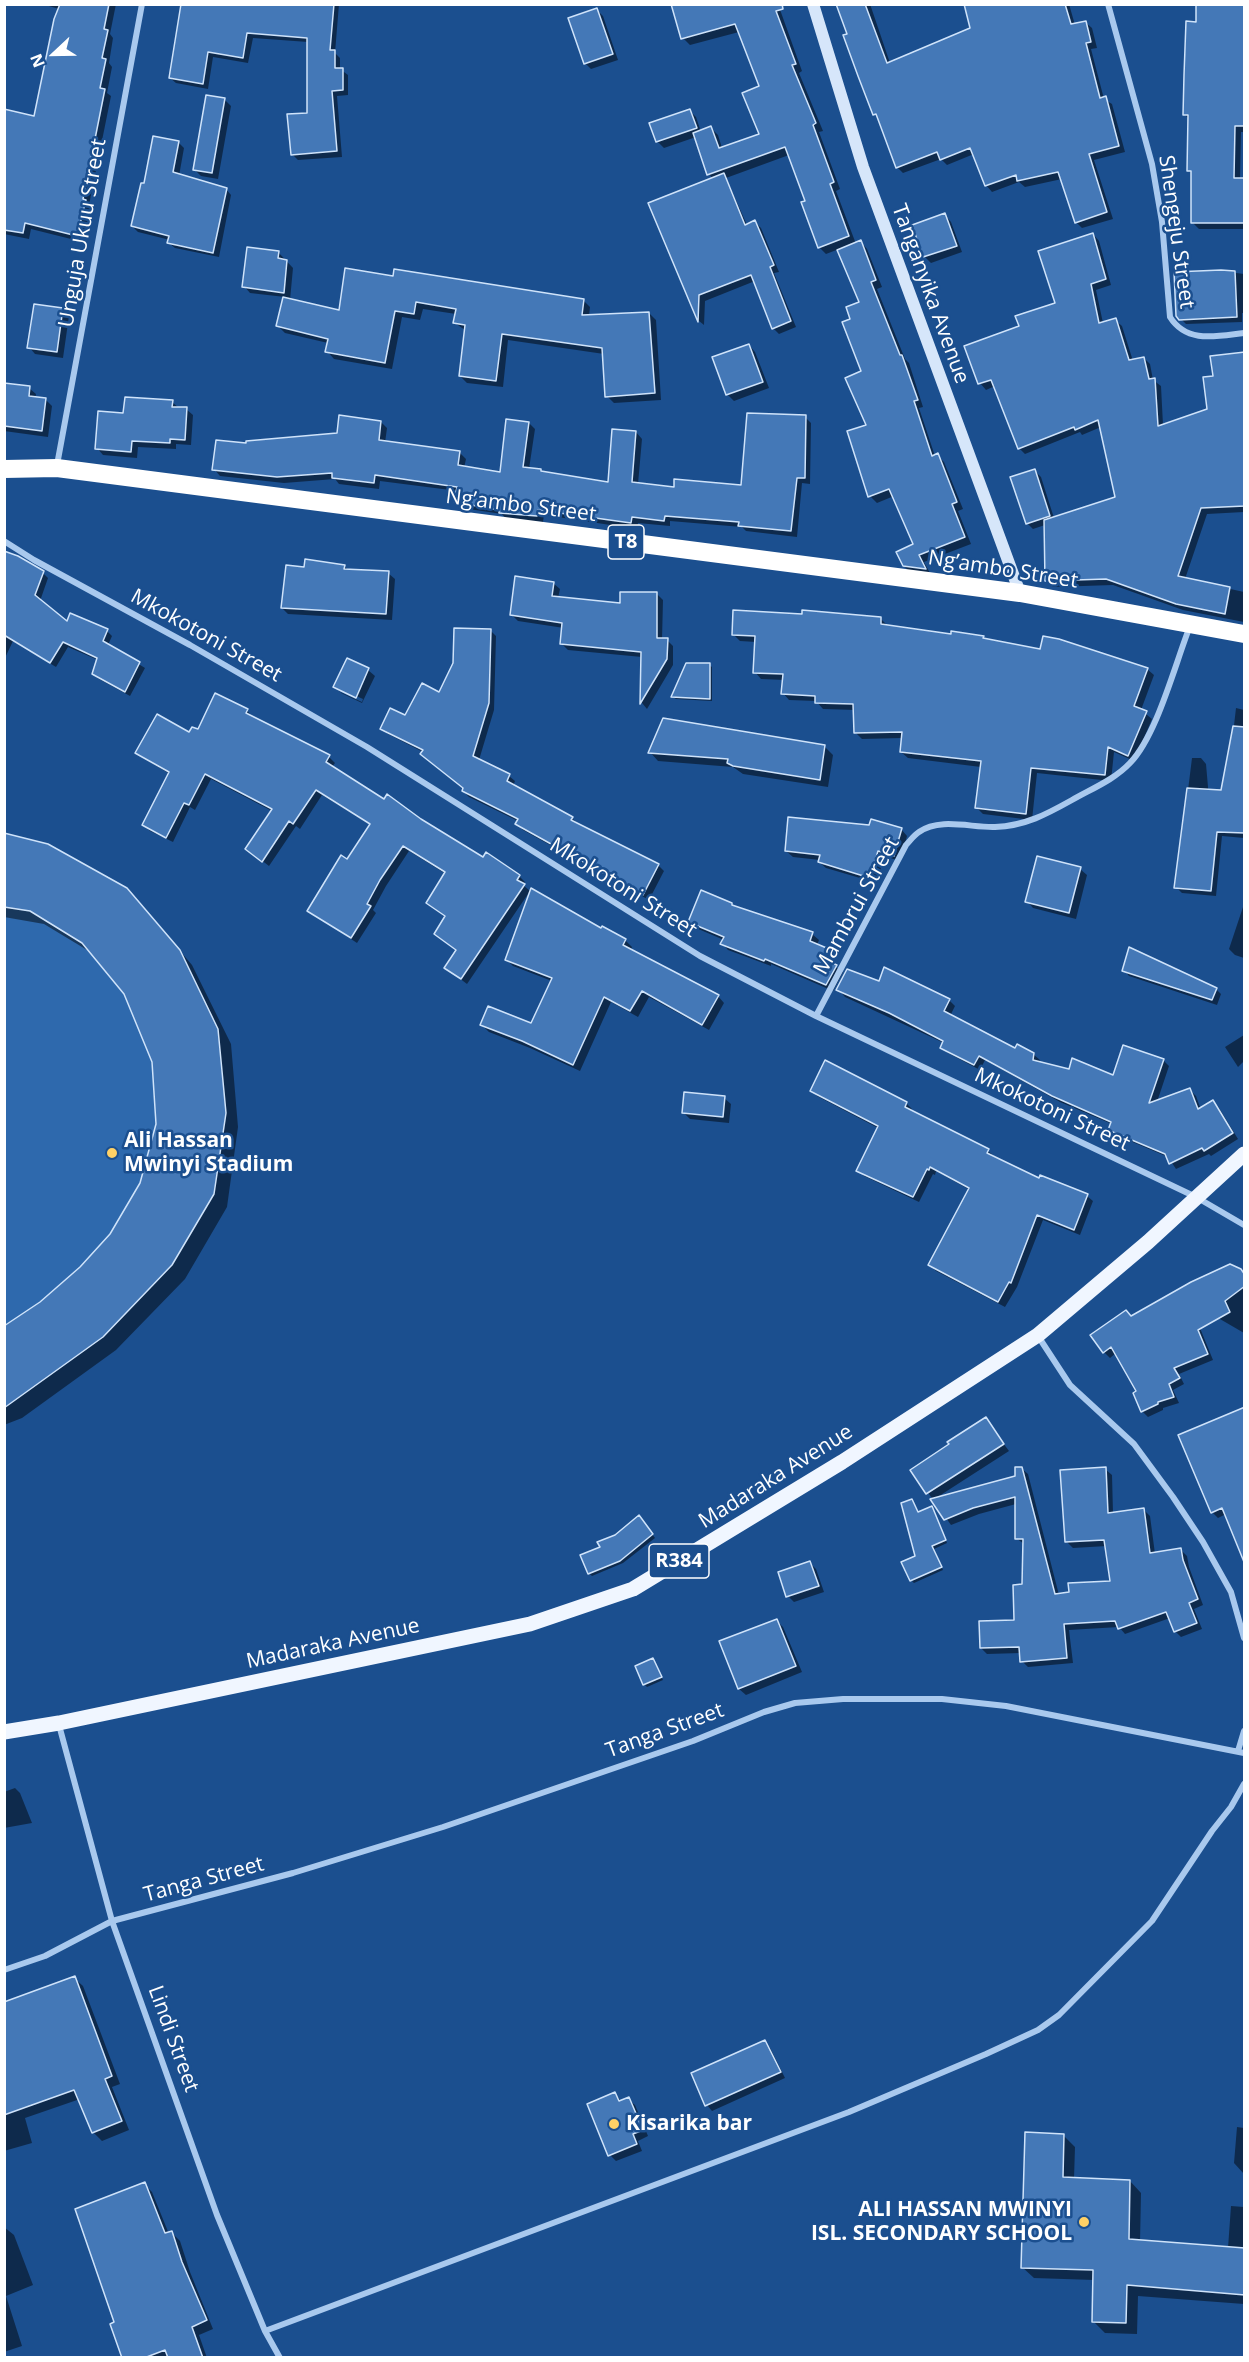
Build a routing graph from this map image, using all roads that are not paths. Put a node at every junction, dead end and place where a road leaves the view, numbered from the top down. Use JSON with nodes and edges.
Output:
{"nodes":[{"id":1,"x":142,"y":4,"type":"edge"},
{"id":2,"x":813,"y":4,"type":"edge"},
{"id":3,"x":1108,"y":4,"type":"edge"},
{"id":4,"x":1245,"y":333,"type":"edge"},
{"id":5,"x":57,"y":468,"type":"junction"},
{"id":6,"x":4,"y":469,"type":"edge"},
{"id":7,"x":4,"y":541,"type":"edge"},
{"id":8,"x":1020,"y":594,"type":"junction"},
{"id":9,"x":1190,"y":625,"type":"junction"},
{"id":10,"x":1245,"y":633,"type":"edge"},
{"id":11,"x":816,"y":1016,"type":"junction"},
{"id":12,"x":1245,"y":1154,"type":"edge"},
{"id":13,"x":1196,"y":1197,"type":"junction"},
{"id":14,"x":1245,"y":1225,"type":"edge"},
{"id":15,"x":1038,"y":1335,"type":"junction"},
{"id":16,"x":1245,"y":1638,"type":"edge"},
{"id":17,"x":59,"y":1723,"type":"junction"},
{"id":18,"x":4,"y":1731,"type":"edge"},
{"id":19,"x":1245,"y":1731,"type":"edge"},
{"id":20,"x":1241,"y":1752,"type":"edge"},
{"id":21,"x":1245,"y":1784,"type":"edge"},
{"id":22,"x":112,"y":1921,"type":"junction"},
{"id":23,"x":4,"y":1970,"type":"edge"},
{"id":24,"x":265,"y":2331,"type":"junction"},
{"id":25,"x":280,"y":2358,"type":"edge"}],
"edges":[{"from":1,"to":5,"type":"street","name":"Unguja Ukuu Street"},
{"from":2,"to":8,"type":"main road","name":"Tanganyika Avenue"},
{"from":3,"to":4,"type":"street","name":"Shengeju Street"},
{"from":5,"to":6,"type":"highway","name":"Ng’ambo Street","number":"T8"},
{"from":5,"to":8,"type":"highway","name":"Ng’ambo Street","number":"T8"},
{"from":7,"to":11,"type":"street","name":"Mkokotoni Street"},
{"from":8,"to":9,"type":"highway","name":"Ng’ambo Street","number":"T8"},
{"from":9,"to":10,"type":"highway","name":"Ng’ambo Street","number":"T8"},
{"from":9,"to":11,"type":"street","name":"Mambrui Street"},
{"from":11,"to":13,"type":"street","name":"Mkokotoni Street"},
{"from":12,"to":13,"type":"main road","name":"Madaraka Avenue","number":"R384"},
{"from":13,"to":14,"type":"street","name":"Mkokotoni Street"},
{"from":13,"to":15,"type":"main road","name":"Madaraka Avenue","number":"R384"},
{"from":15,"to":16,"type":"street"},
{"from":15,"to":17,"type":"main road","name":"Madaraka Avenue","number":"R384"},
{"from":17,"to":18,"type":"main road","name":"Madaraka Avenue","number":"R384"},
{"from":17,"to":22,"type":"street","name":"Lindi Street"},
{"from":19,"to":20,"type":"street"},
{"from":20,"to":22,"type":"street","name":"Tanga Street"},
{"from":21,"to":24,"type":"street"},
{"from":22,"to":23,"type":"street","name":"Tanga Street"},
{"from":22,"to":24,"type":"street","name":"Lindi Street"},
{"from":24,"to":25,"type":"street","name":"Lindi Street"}]}
